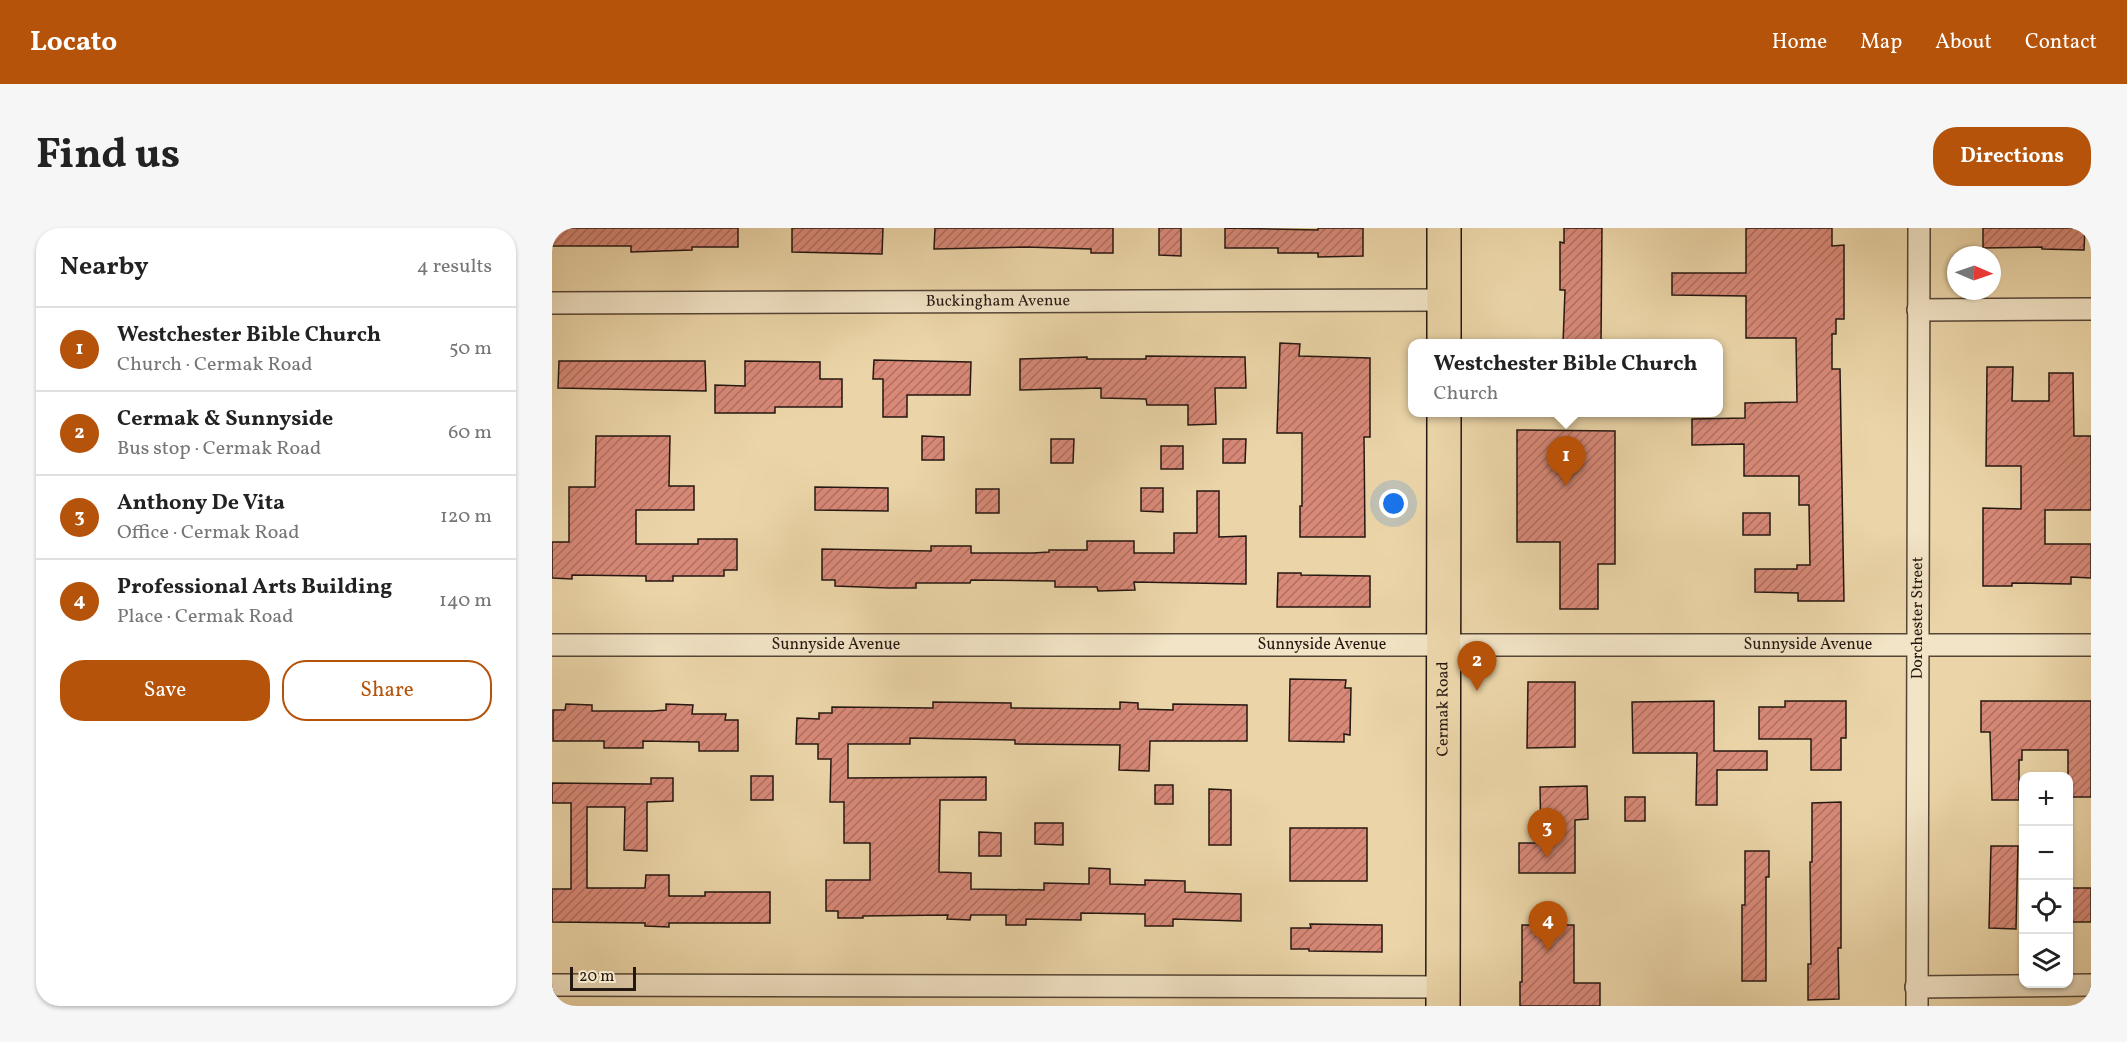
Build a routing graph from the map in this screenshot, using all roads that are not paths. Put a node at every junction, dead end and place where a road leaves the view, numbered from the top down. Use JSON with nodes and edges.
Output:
{"nodes":[{"id":1,"x":1444,"y":228,"type":"edge"},
{"id":2,"x":1918,"y":228,"type":"edge"},
{"id":3,"x":1444,"y":300,"type":"junction"},
{"id":4,"x":552,"y":303,"type":"edge"},
{"id":5,"x":2091,"y":309,"type":"edge"},
{"id":6,"x":1918,"y":310,"type":"junction"},
{"id":7,"x":1444,"y":339,"type":"edge"},
{"id":8,"x":1444,"y":417,"type":"edge"},
{"id":9,"x":1443,"y":644,"type":"junction"},
{"id":10,"x":552,"y":645,"type":"edge"},
{"id":11,"x":2091,"y":645,"type":"edge"},
{"id":12,"x":1917,"y":646,"type":"junction"},
{"id":13,"x":552,"y":985,"type":"edge"},
{"id":14,"x":2091,"y":985,"type":"edge"},
{"id":15,"x":1916,"y":996,"type":"edge"},
{"id":16,"x":1443,"y":997,"type":"edge"}],
"edges":[{"from":1,"to":3,"type":"main road"},
{"from":2,"to":6,"type":"street","name":"Dorchester Street"},
{"from":3,"to":4,"type":"street","name":"Buckingham Avenue"},
{"from":3,"to":7,"type":"main road"},
{"from":5,"to":6,"type":"street"},
{"from":6,"to":12,"type":"street","name":"Dorchester Street"},
{"from":8,"to":9,"type":"main road","name":"Cermak Road"},
{"from":9,"to":10,"type":"street","name":"Sunnyside Avenue"},
{"from":9,"to":12,"type":"street","name":"Sunnyside Avenue"},
{"from":9,"to":16,"type":"main road","name":"Cermak Road"},
{"from":11,"to":12,"type":"street","name":"Sunnyside Avenue"},
{"from":12,"to":15,"type":"street","name":"Dorchester Street"},
{"from":13,"to":16,"type":"street"},
{"from":14,"to":15,"type":"street"}]}
